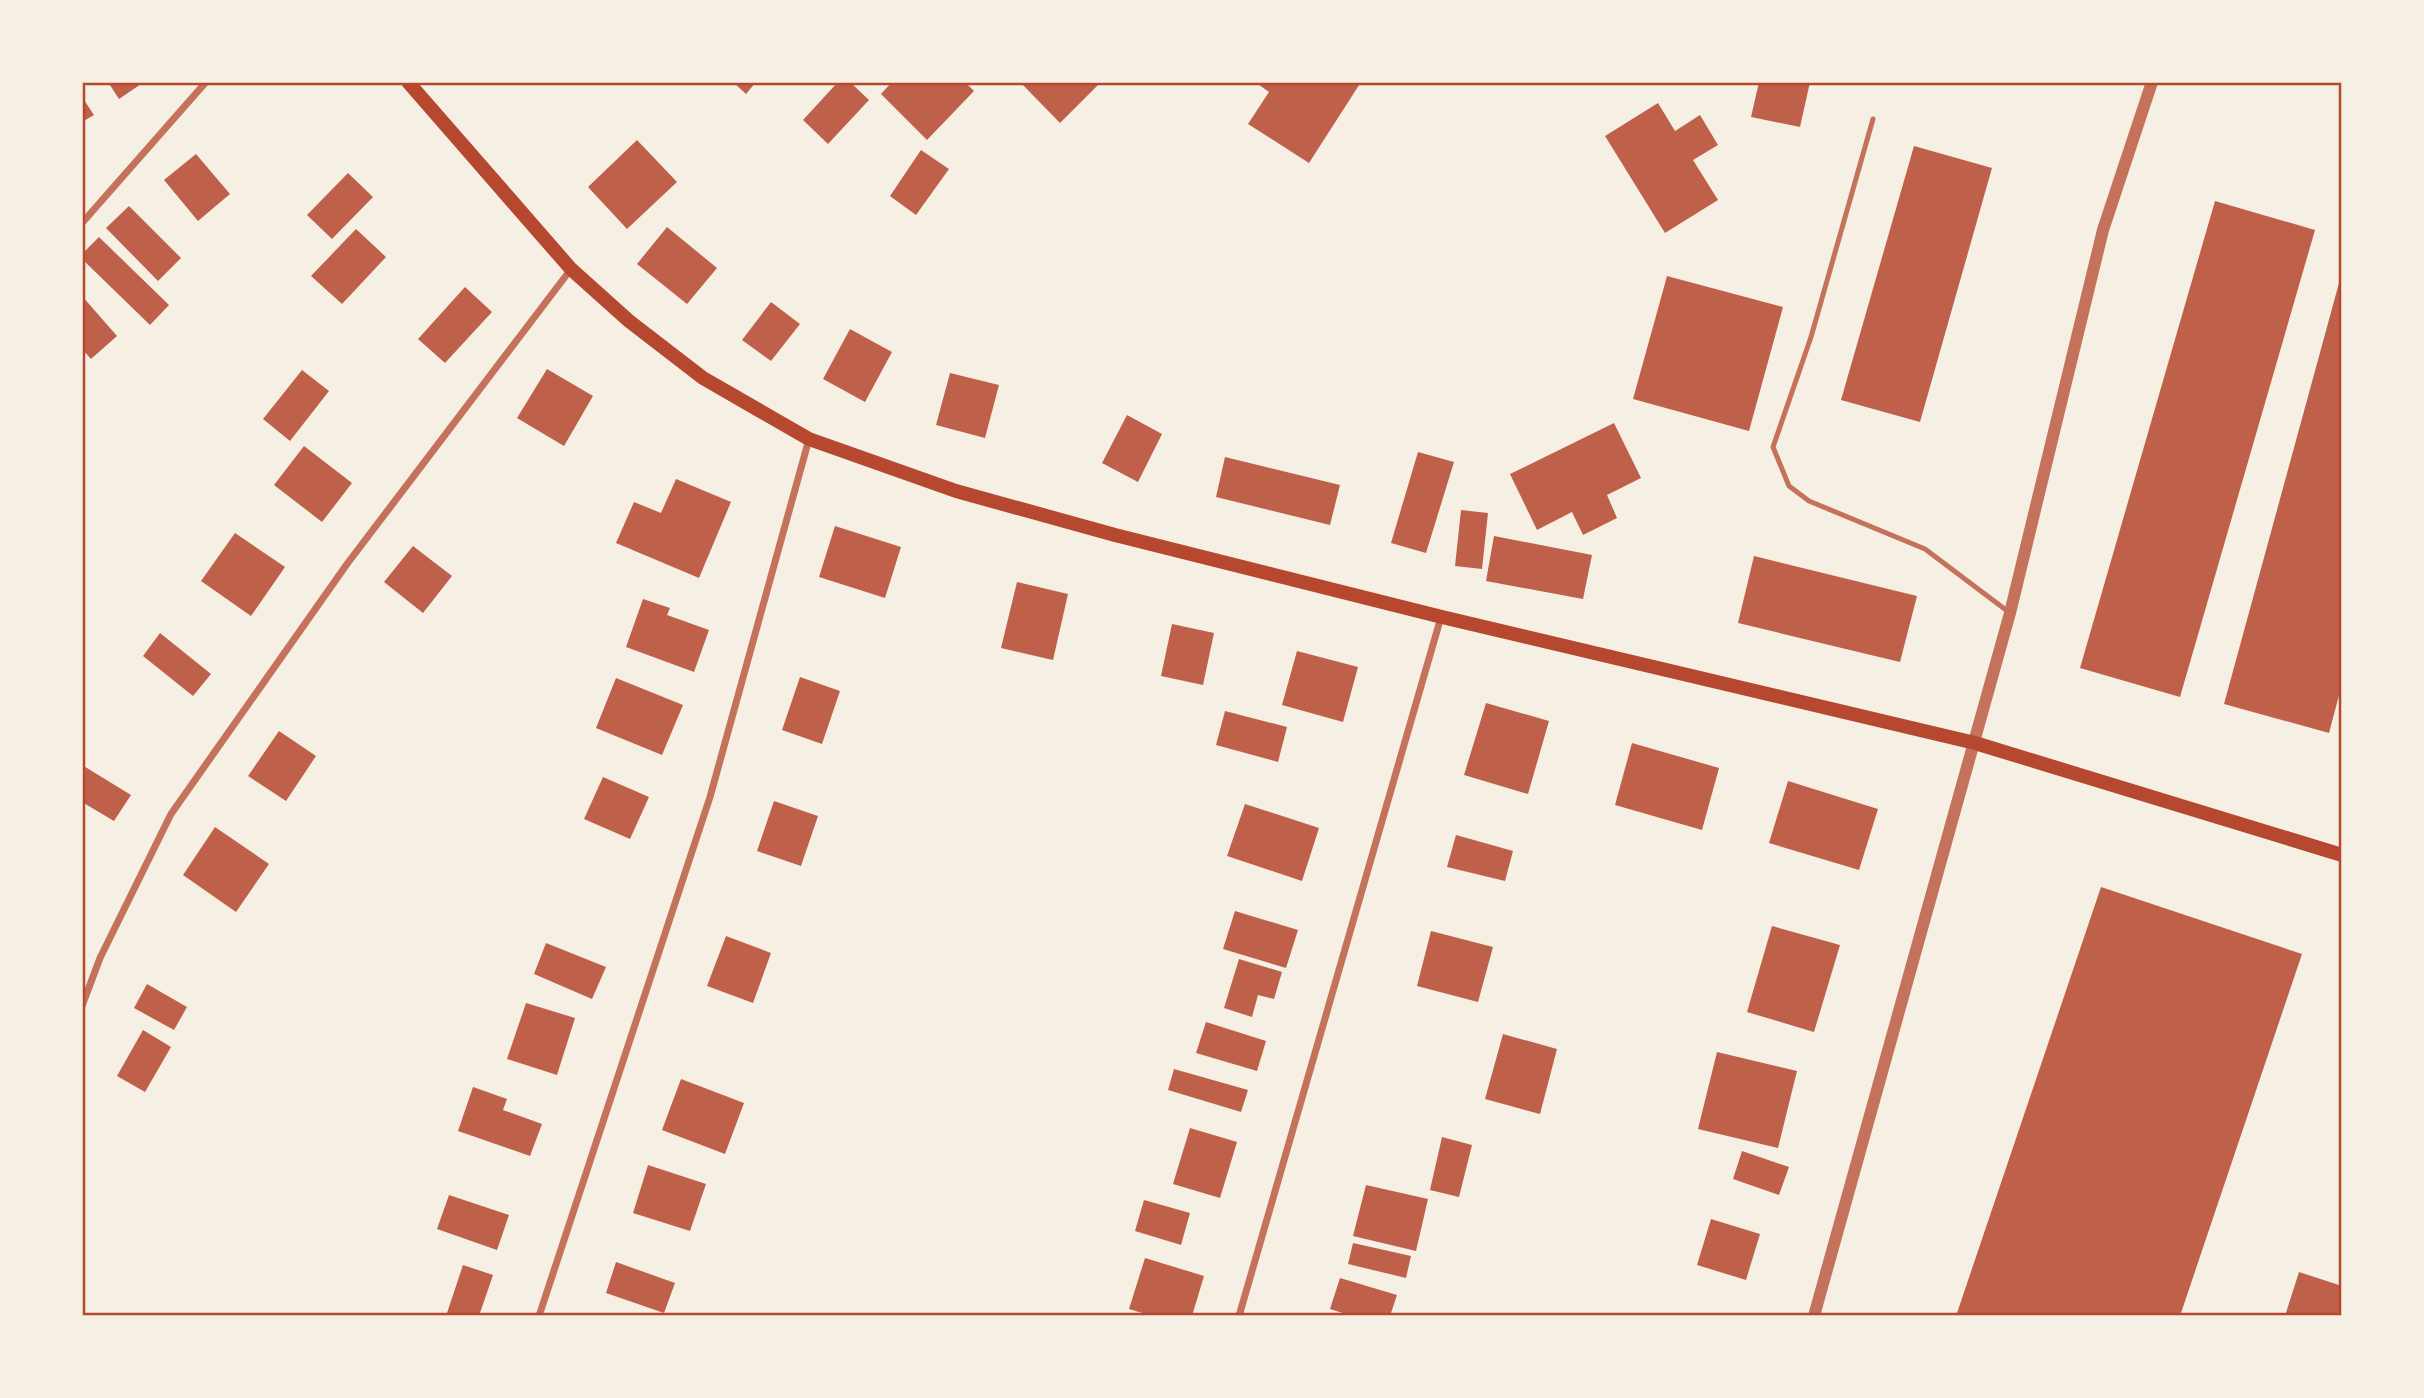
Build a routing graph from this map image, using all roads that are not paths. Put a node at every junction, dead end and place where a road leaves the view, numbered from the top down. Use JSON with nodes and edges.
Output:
{"nodes":[{"id":1,"x":206,"y":82,"type":"edge"},
{"id":2,"x":408,"y":82,"type":"edge"},
{"id":3,"x":2152,"y":82,"type":"edge"},
{"id":4,"x":1873,"y":119,"type":"dead end"},
{"id":5,"x":82,"y":223,"type":"edge"},
{"id":6,"x":570,"y":269,"type":"junction"},
{"id":7,"x":809,"y":439,"type":"junction"},
{"id":8,"x":2010,"y":613,"type":"junction"},
{"id":9,"x":1442,"y":617,"type":"junction"},
{"id":10,"x":1975,"y":743,"type":"junction"},
{"id":11,"x":2342,"y":855,"type":"edge"},
{"id":12,"x":82,"y":1006,"type":"edge"},
{"id":13,"x":539,"y":1316,"type":"edge"},
{"id":14,"x":1239,"y":1316,"type":"edge"},
{"id":15,"x":1814,"y":1316,"type":"edge"}],
"edges":[{"from":1,"to":5,"type":"street"},
{"from":2,"to":6,"type":"main road"},
{"from":3,"to":8,"type":"street"},
{"from":4,"to":8,"type":"lane"},
{"from":6,"to":7,"type":"main road"},
{"from":6,"to":12,"type":"street"},
{"from":7,"to":9,"type":"main road"},
{"from":7,"to":13,"type":"street"},
{"from":8,"to":10,"type":"street"},
{"from":9,"to":10,"type":"main road"},
{"from":9,"to":14,"type":"street"},
{"from":10,"to":11,"type":"main road"},
{"from":10,"to":15,"type":"street"}]}
